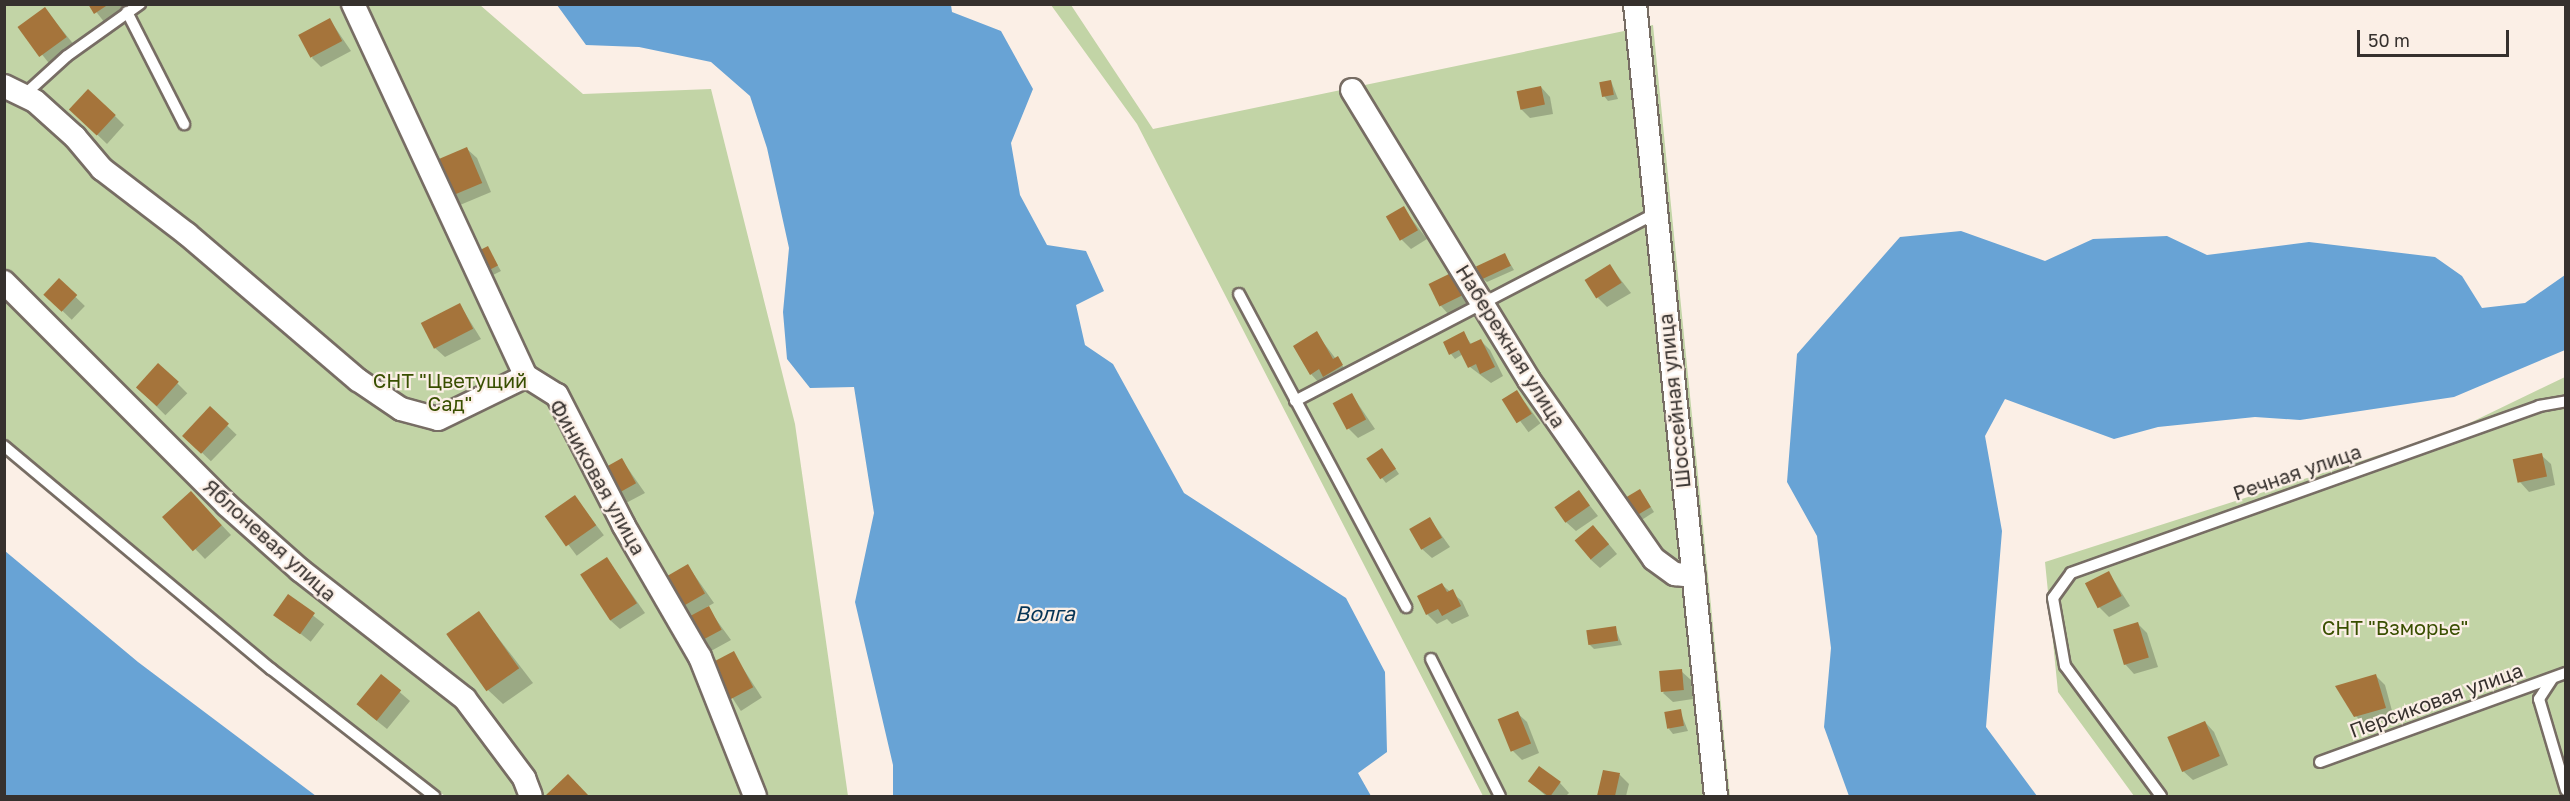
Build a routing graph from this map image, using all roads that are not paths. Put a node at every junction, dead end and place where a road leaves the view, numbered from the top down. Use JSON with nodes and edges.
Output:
{"nodes":[{"id":1,"x":140,"y":4,"type":"edge"},
{"id":2,"x":353,"y":4,"type":"edge"},
{"id":3,"x":1635,"y":4,"type":"edge"},
{"id":4,"x":127,"y":12,"type":"junction"},
{"id":5,"x":1352,"y":90,"type":"dead end"},
{"id":6,"x":14,"y":91,"type":"edge"},
{"id":7,"x":184,"y":124,"type":"dead end"},
{"id":8,"x":1654,"y":214,"type":"junction"},
{"id":9,"x":4,"y":282,"type":"edge"},
{"id":10,"x":1239,"y":294,"type":"dead end"},
{"id":11,"x":1482,"y":302,"type":"junction"},
{"id":12,"x":526,"y":376,"type":"junction"},
{"id":13,"x":1294,"y":400,"type":"junction"},
{"id":14,"x":2565,"y":401,"type":"edge"},
{"id":15,"x":4,"y":446,"type":"edge"},
{"id":16,"x":1694,"y":576,"type":"junction"},
{"id":17,"x":1406,"y":607,"type":"dead end"},
{"id":18,"x":1431,"y":658,"type":"dead end"},
{"id":19,"x":2565,"y":673,"type":"edge"},
{"id":20,"x":2554,"y":677,"type":"junction"},
{"id":21,"x":2320,"y":762,"type":"dead end"},
{"id":22,"x":2565,"y":790,"type":"edge"},
{"id":23,"x":434,"y":796,"type":"edge"},
{"id":24,"x":531,"y":796,"type":"edge"},
{"id":25,"x":755,"y":796,"type":"edge"},
{"id":26,"x":1500,"y":796,"type":"edge"},
{"id":27,"x":1716,"y":796,"type":"edge"},
{"id":28,"x":2161,"y":796,"type":"edge"}],
"edges":[{"from":1,"to":4,"type":"lane"},
{"from":2,"to":12,"type":"street"},
{"from":3,"to":8,"type":"street","name":"Шоссейная улица"},
{"from":4,"to":6,"type":"lane"},
{"from":4,"to":7,"type":"lane"},
{"from":5,"to":11,"type":"street","name":"Набережная улица"},
{"from":6,"to":12,"type":"street"},
{"from":8,"to":11,"type":"lane"},
{"from":8,"to":16,"type":"street","name":"Шоссейная улица"},
{"from":9,"to":24,"type":"street","name":"Яблоневая улица"},
{"from":10,"to":13,"type":"lane"},
{"from":11,"to":13,"type":"lane"},
{"from":11,"to":16,"type":"street","name":"Набережная улица"},
{"from":12,"to":25,"type":"street","name":"Финиковая улица"},
{"from":13,"to":17,"type":"lane"},
{"from":14,"to":28,"type":"lane","name":"Речная улица"},
{"from":15,"to":23,"type":"lane"},
{"from":16,"to":27,"type":"street","name":"Шоссейная улица"},
{"from":18,"to":26,"type":"lane"},
{"from":19,"to":20,"type":"lane","name":"Персиковая улица"},
{"from":20,"to":21,"type":"lane","name":"Персиковая улица"},
{"from":20,"to":22,"type":"lane"}]}
